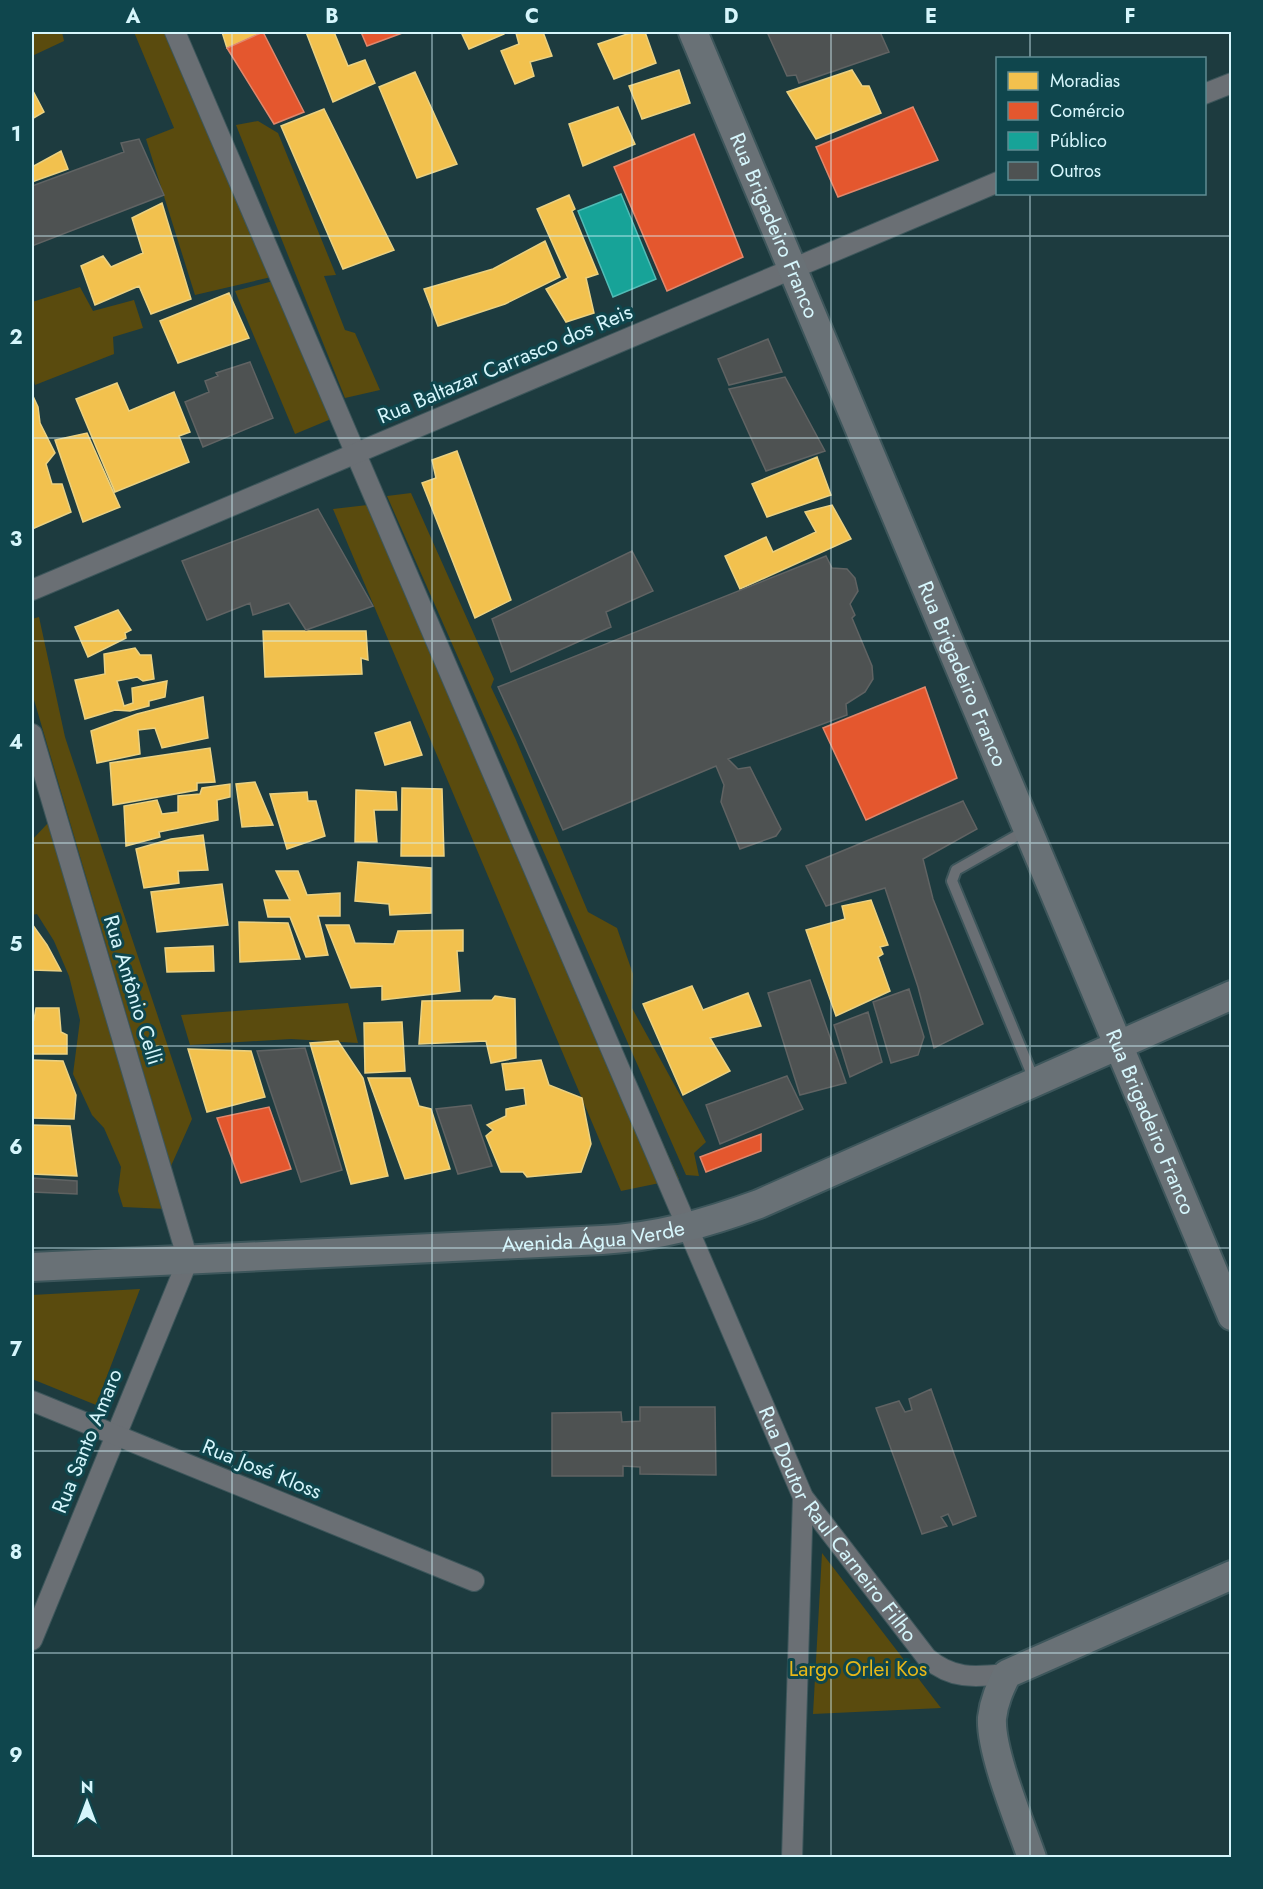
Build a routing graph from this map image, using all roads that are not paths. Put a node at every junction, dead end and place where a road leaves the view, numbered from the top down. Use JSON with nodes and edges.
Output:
{"nodes":[{"id":1,"x":175,"y":32,"type":"edge"},
{"id":2,"x":693,"y":32,"type":"edge"},
{"id":3,"x":1232,"y":83,"type":"edge"},
{"id":4,"x":1206,"y":93,"type":"edge"},
{"id":5,"x":996,"y":183,"type":"edge"},
{"id":6,"x":792,"y":269,"type":"junction"},
{"id":7,"x":356,"y":453,"type":"junction"},
{"id":8,"x":32,"y":590,"type":"edge"},
{"id":9,"x":32,"y":734,"type":"edge"},
{"id":10,"x":1027,"y":830,"type":"junction"},
{"id":11,"x":1232,"y":995,"type":"edge"},
{"id":12,"x":1118,"y":1045,"type":"junction"},
{"id":13,"x":1035,"y":1082,"type":"junction"},
{"id":14,"x":687,"y":1228,"type":"junction"},
{"id":15,"x":188,"y":1260,"type":"junction"},
{"id":16,"x":32,"y":1267,"type":"edge"},
{"id":17,"x":1232,"y":1316,"type":"edge"},
{"id":18,"x":32,"y":1401,"type":"edge"},
{"id":19,"x":116,"y":1435,"type":"junction"},
{"id":20,"x":802,"y":1497,"type":"junction"},
{"id":21,"x":1232,"y":1575,"type":"edge"},
{"id":22,"x":474,"y":1581,"type":"dead end"},
{"id":23,"x":32,"y":1640,"type":"edge"},
{"id":24,"x":1007,"y":1674,"type":"junction"},
{"id":25,"x":792,"y":1857,"type":"edge"},
{"id":26,"x":1032,"y":1857,"type":"edge"}],
"edges":[{"from":1,"to":7,"type":"street","name":"Rua Doutor Raul Carneiro Filho"},
{"from":2,"to":6,"type":"main road","name":"Rua Brigadeiro Franco"},
{"from":3,"to":4,"type":"street"},
{"from":5,"to":6,"type":"street","name":"Rua Baltazar Carrasco dos Reis"},
{"from":6,"to":7,"type":"street","name":"Rua Baltazar Carrasco dos Reis"},
{"from":6,"to":10,"type":"main road","name":"Rua Brigadeiro Franco"},
{"from":7,"to":8,"type":"street","name":"Rua Baltazar Carrasco dos Reis"},
{"from":7,"to":14,"type":"street","name":"Rua Doutor Raul Carneiro Filho"},
{"from":9,"to":15,"type":"street","name":"Rua Antônio Celli"},
{"from":10,"to":12,"type":"main road","name":"Rua Brigadeiro Franco"},
{"from":10,"to":13,"type":"lane"},
{"from":11,"to":12,"type":"main road","name":"Avenida Água Verde"},
{"from":12,"to":13,"type":"main road","name":"Avenida Água Verde"},
{"from":12,"to":17,"type":"main road","name":"Rua Brigadeiro Franco"},
{"from":13,"to":14,"type":"main road","name":"Avenida Água Verde"},
{"from":14,"to":15,"type":"main road","name":"Avenida Água Verde"},
{"from":14,"to":20,"type":"street","name":"Rua Doutor Raul Carneiro Filho"},
{"from":15,"to":16,"type":"main road","name":"Avenida Água Verde"},
{"from":15,"to":19,"type":"street","name":"Rua Santo Amaro"},
{"from":18,"to":19,"type":"street","name":"Rua José Kloss"},
{"from":19,"to":22,"type":"street","name":"Rua José Kloss"},
{"from":19,"to":23,"type":"street","name":"Rua Santo Amaro"},
{"from":20,"to":24,"type":"street","name":"Rua Doutor Raul Carneiro Filho"},
{"from":20,"to":25,"type":"street"},
{"from":21,"to":24,"type":"main road"},
{"from":24,"to":26,"type":"main road"}]}
